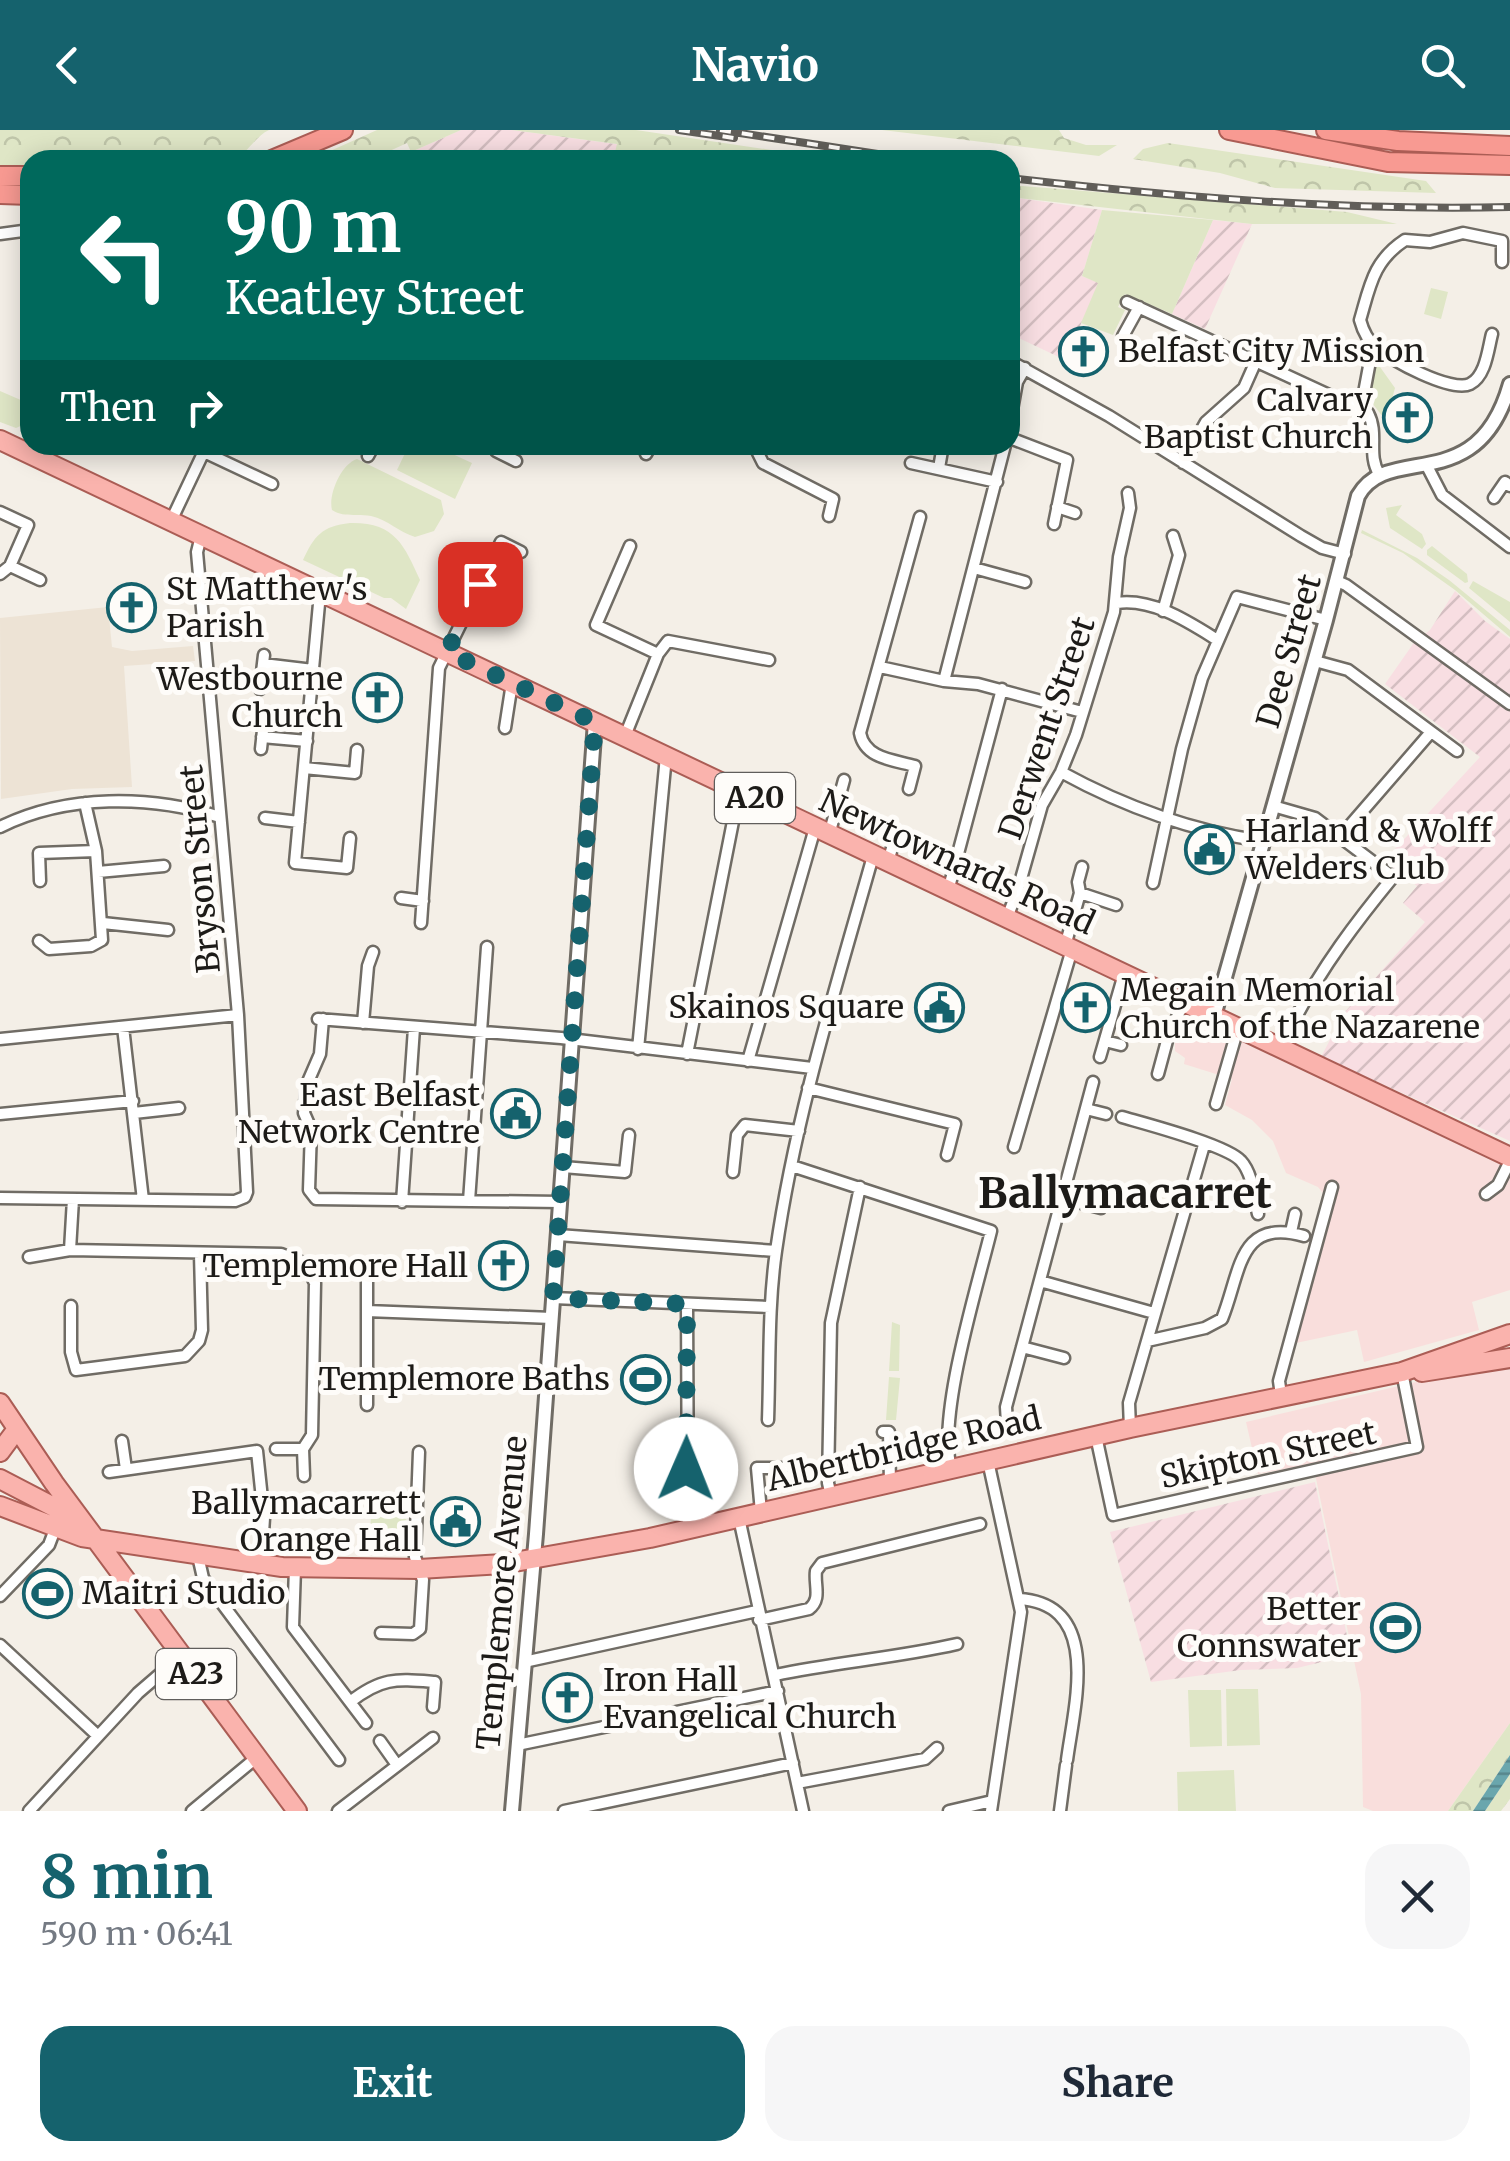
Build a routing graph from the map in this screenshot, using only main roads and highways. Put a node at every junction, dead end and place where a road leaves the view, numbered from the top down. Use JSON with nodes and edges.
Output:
{"nodes":[{"id":1,"x":343,"y":130,"type":"edge"},
{"id":2,"x":1229,"y":130,"type":"edge"},
{"id":3,"x":1327,"y":130,"type":"edge"},
{"id":4,"x":1364,"y":134,"type":"edge"},
{"id":5,"x":1510,"y":146,"type":"edge"},
{"id":6,"x":295,"y":150,"type":"edge"},
{"id":7,"x":1324,"y":151,"type":"junction"},
{"id":8,"x":1510,"y":165,"type":"edge"},
{"id":9,"x":45,"y":455,"type":"edge"},
{"id":10,"x":1510,"y":1159,"type":"edge"},
{"id":11,"x":1510,"y":1334,"type":"edge"},
{"id":12,"x":1510,"y":1346,"type":"edge"},
{"id":13,"x":1452,"y":1352,"type":"junction"},
{"id":14,"x":1510,"y":1358,"type":"edge"},
{"id":15,"x":1402,"y":1372,"type":"junction"},
{"id":16,"x":0,"y":1402,"type":"edge"},
{"id":17,"x":17,"y":1429,"type":"junction"},
{"id":18,"x":0,"y":1452,"type":"edge"},
{"id":19,"x":0,"y":1479,"type":"edge"},
{"id":20,"x":0,"y":1490,"type":"edge"},
{"id":21,"x":0,"y":1506,"type":"edge"},
{"id":22,"x":82,"y":1522,"type":"junction"},
{"id":23,"x":57,"y":1524,"type":"junction"},
{"id":24,"x":94,"y":1538,"type":"junction"},
{"id":25,"x":119,"y":1543,"type":"junction"},
{"id":26,"x":296,"y":1811,"type":"edge"}],
"edges":[{"from":1,"to":6,"type":"highway"},
{"from":2,"to":7,"type":"highway"},
{"from":3,"to":4,"type":"highway"},
{"from":3,"to":7,"type":"highway"},
{"from":4,"to":5,"type":"highway"},
{"from":7,"to":8,"type":"highway"},
{"from":9,"to":10,"type":"main road","name":"Newtownards Road","number":"A20"},
{"from":11,"to":13,"type":"main road","name":"Albertbridge Road"},
{"from":12,"to":13,"type":"main road"},
{"from":13,"to":15,"type":"main road","name":"Albertbridge Road"},
{"from":14,"to":15,"type":"main road","name":"Albertbridge Road"},
{"from":15,"to":25,"type":"main road","name":"Albertbridge Road"},
{"from":16,"to":17,"type":"main road","number":"A23"},
{"from":17,"to":18,"type":"main road"},
{"from":17,"to":22,"type":"main road","number":"A23"},
{"from":19,"to":22,"type":"main road","name":"Albertbridge Road"},
{"from":20,"to":23,"type":"main road"},
{"from":21,"to":23,"type":"main road"},
{"from":22,"to":24,"type":"main road","number":"A23"},
{"from":22,"to":25,"type":"main road","name":"Albertbridge Road"},
{"from":23,"to":24,"type":"main road"},
{"from":24,"to":25,"type":"main road","name":"Albertbridge Road"},
{"from":24,"to":26,"type":"main road","number":"A23"}]}
